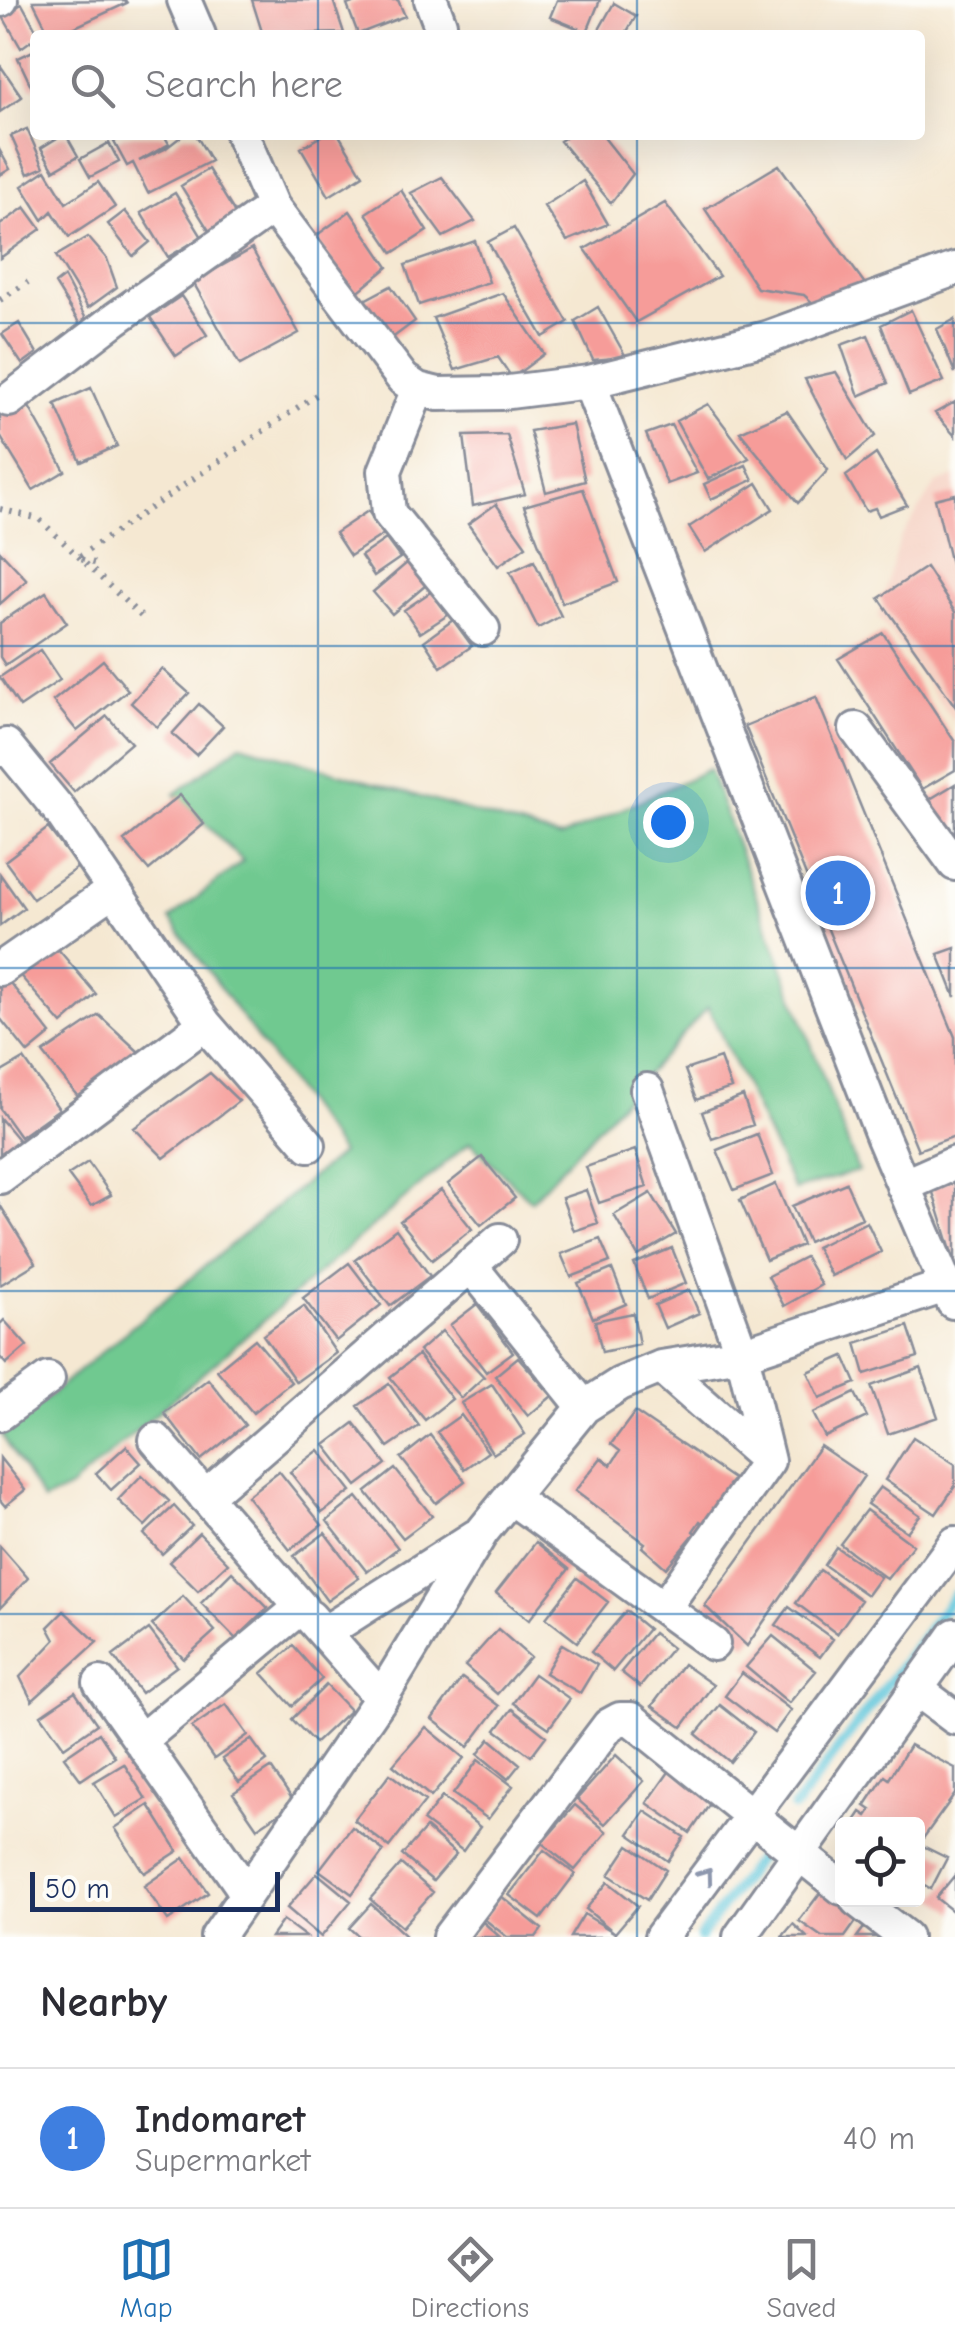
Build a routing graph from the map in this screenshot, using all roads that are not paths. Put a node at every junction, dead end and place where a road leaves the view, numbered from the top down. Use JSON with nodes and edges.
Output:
{"nodes":[{"id":1,"x":184,"y":0,"type":"edge"},
{"id":2,"x":198,"y":30,"type":"edge"},
{"id":3,"x":244,"y":140,"type":"edge"},
{"id":4,"x":273,"y":208,"type":"junction"},
{"id":5,"x":955,"y":269,"type":"edge"},
{"id":6,"x":590,"y":382,"type":"junction"},
{"id":7,"x":418,"y":389,"type":"junction"},
{"id":8,"x":10,"y":400,"type":"dead end"},
{"id":9,"x":483,"y":629,"type":"dead end"},
{"id":10,"x":856,"y":728,"type":"dead end"},
{"id":11,"x":2,"y":744,"type":"edge"},
{"id":12,"x":955,"y":864,"type":"edge"},
{"id":13,"x":112,"y":892,"type":"junction"},
{"id":14,"x":0,"y":968,"type":"edge"},
{"id":15,"x":205,"y":1024,"type":"junction"},
{"id":16,"x":646,"y":1090,"type":"dead end"},
{"id":17,"x":309,"y":1145,"type":"dead end"},
{"id":18,"x":955,"y":1163,"type":"edge"},
{"id":19,"x":0,"y":1177,"type":"edge"},
{"id":20,"x":903,"y":1186,"type":"junction"},
{"id":21,"x":500,"y":1240,"type":"dead end"},
{"id":22,"x":470,"y":1265,"type":"junction"},
{"id":23,"x":950,"y":1296,"type":"edge"},
{"id":24,"x":742,"y":1354,"type":"junction"},
{"id":25,"x":661,"y":1367,"type":"junction"},
{"id":26,"x":48,"y":1379,"type":"dead end"},
{"id":27,"x":584,"y":1407,"type":"junction"},
{"id":28,"x":0,"y":1414,"type":"edge"},
{"id":29,"x":156,"y":1440,"type":"dead end"},
{"id":30,"x":768,"y":1462,"type":"junction"},
{"id":31,"x":205,"y":1497,"type":"junction"},
{"id":32,"x":510,"y":1498,"type":"junction"},
{"id":33,"x":482,"y":1532,"type":"junction"},
{"id":34,"x":955,"y":1542,"type":"edge"},
{"id":35,"x":301,"y":1606,"type":"junction"},
{"id":36,"x":664,"y":1608,"type":"junction"},
{"id":37,"x":324,"y":1633,"type":"junction"},
{"id":38,"x":955,"y":1635,"type":"edge"},
{"id":39,"x":713,"y":1644,"type":"dead end"},
{"id":40,"x":100,"y":1683,"type":"dead end"},
{"id":41,"x":915,"y":1688,"type":"junction"},
{"id":42,"x":381,"y":1698,"type":"junction"},
{"id":43,"x":955,"y":1718,"type":"edge"},
{"id":44,"x":140,"y":1741,"type":"junction"},
{"id":45,"x":750,"y":1814,"type":"junction"},
{"id":46,"x":800,"y":1854,"type":"junction"},
{"id":47,"x":835,"y":1882,"type":"edge"},
{"id":48,"x":246,"y":1892,"type":"junction"},
{"id":49,"x":866,"y":1907,"type":"edge"},
{"id":50,"x":216,"y":1937,"type":"edge"},
{"id":51,"x":449,"y":1937,"type":"edge"},
{"id":52,"x":662,"y":1937,"type":"edge"},
{"id":53,"x":740,"y":1937,"type":"edge"},
{"id":54,"x":904,"y":1937,"type":"edge"}],
"edges":[{"from":1,"to":2,"type":"street"},
{"from":3,"to":4,"type":"street"},
{"from":4,"to":7,"type":"street"},
{"from":4,"to":8,"type":"street"},
{"from":5,"to":6,"type":"street"},
{"from":6,"to":7,"type":"street"},
{"from":6,"to":20,"type":"street"},
{"from":7,"to":9,"type":"street"},
{"from":10,"to":12,"type":"street"},
{"from":11,"to":13,"type":"street"},
{"from":13,"to":14,"type":"street"},
{"from":13,"to":15,"type":"street"},
{"from":15,"to":17,"type":"street"},
{"from":15,"to":19,"type":"street"},
{"from":16,"to":24,"type":"street"},
{"from":18,"to":20,"type":"street"},
{"from":20,"to":23,"type":"street"},
{"from":21,"to":22,"type":"street"},
{"from":22,"to":27,"type":"street"},
{"from":22,"to":31,"type":"street"},
{"from":23,"to":24,"type":"street"},
{"from":24,"to":25,"type":"street"},
{"from":24,"to":30,"type":"street"},
{"from":25,"to":27,"type":"street"},
{"from":25,"to":30,"type":"street"},
{"from":26,"to":28,"type":"street"},
{"from":27,"to":32,"type":"street"},
{"from":29,"to":31,"type":"street"},
{"from":30,"to":36,"type":"street"},
{"from":31,"to":35,"type":"street"},
{"from":32,"to":33,"type":"street"},
{"from":32,"to":36,"type":"street"},
{"from":33,"to":37,"type":"street"},
{"from":33,"to":42,"type":"street"},
{"from":34,"to":45,"type":"street"},
{"from":35,"to":37,"type":"street"},
{"from":35,"to":44,"type":"street"},
{"from":36,"to":39,"type":"street"},
{"from":37,"to":42,"type":"street"},
{"from":38,"to":41,"type":"street"},
{"from":40,"to":44,"type":"street"},
{"from":41,"to":43,"type":"street"},
{"from":41,"to":46,"type":"street"},
{"from":42,"to":48,"type":"street"},
{"from":44,"to":48,"type":"street"},
{"from":45,"to":46,"type":"street"},
{"from":45,"to":51,"type":"street"},
{"from":52,"to":45,"type":"street","one_way":true},
{"from":46,"to":47,"type":"street"},
{"from":46,"to":53,"type":"street"},
{"from":48,"to":50,"type":"street"},
{"from":49,"to":54,"type":"street"}]}
